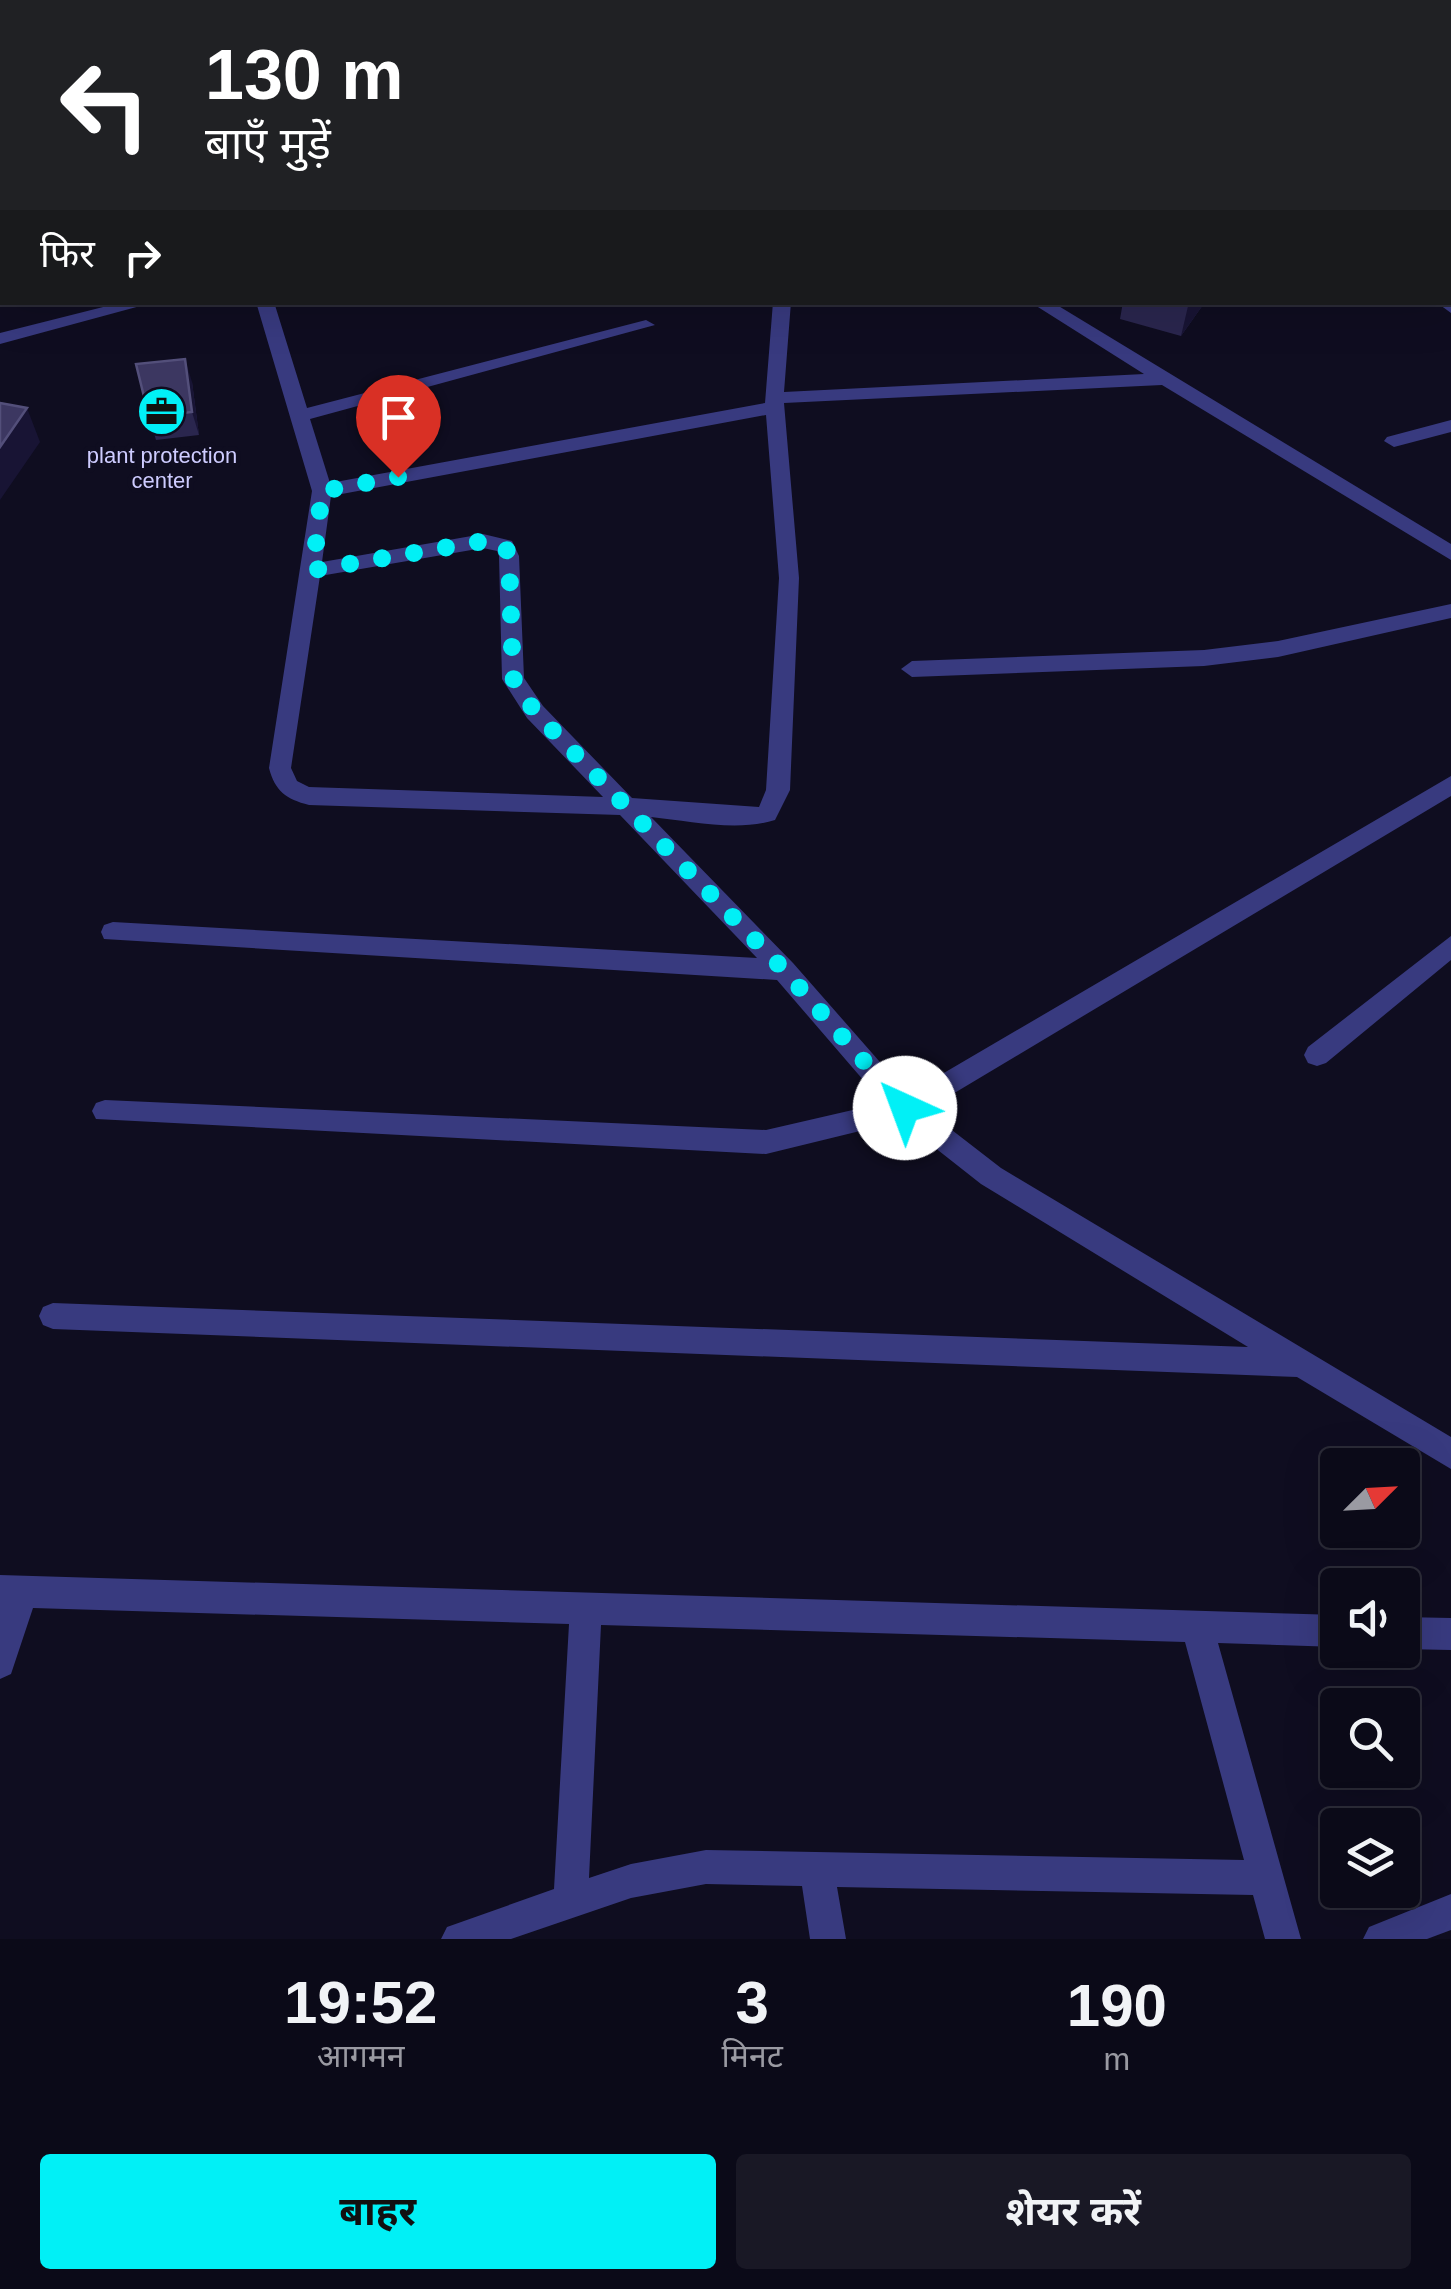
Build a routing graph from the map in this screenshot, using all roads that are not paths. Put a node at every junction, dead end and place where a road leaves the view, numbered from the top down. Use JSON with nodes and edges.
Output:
{"nodes":[{"id":1,"x":134,"y":305,"type":"edge"},
{"id":2,"x":266,"y":305,"type":"edge"},
{"id":3,"x":782,"y":305,"type":"edge"},
{"id":4,"x":1045,"y":305,"type":"edge"},
{"id":5,"x":646,"y":325,"type":"dead end"},
{"id":6,"x":0,"y":339,"type":"edge"},
{"id":7,"x":1165,"y":379,"type":"junction"},
{"id":8,"x":775,"y":402,"type":"junction"},
{"id":9,"x":299,"y":416,"type":"junction"},
{"id":10,"x":1451,"y":426,"type":"edge"},
{"id":11,"x":1394,"y":441,"type":"dead end"},
{"id":12,"x":322,"y":491,"type":"junction"},
{"id":13,"x":1451,"y":553,"type":"edge"},
{"id":14,"x":313,"y":570,"type":"junction"},
{"id":15,"x":1451,"y":612,"type":"edge"},
{"id":16,"x":912,"y":669,"type":"dead end"},
{"id":17,"x":1451,"y":785,"type":"edge"},
{"id":18,"x":624,"y":806,"type":"junction"},
{"id":19,"x":112,"y":932,"type":"dead end"},
{"id":20,"x":1451,"y":946,"type":"edge"},
{"id":21,"x":784,"y":970,"type":"junction"},
{"id":22,"x":1317,"y":1055,"type":"dead end"},
{"id":23,"x":905,"y":1108,"type":"junction"},
{"id":24,"x":105,"y":1111,"type":"dead end"},
{"id":25,"x":53,"y":1316,"type":"dead end"},
{"id":26,"x":1301,"y":1364,"type":"junction"},
{"id":27,"x":1451,"y":1454,"type":"edge"},
{"id":28,"x":11,"y":1591,"type":"edge"},
{"id":29,"x":586,"y":1608,"type":"junction"},
{"id":30,"x":1196,"y":1627,"type":"junction"},
{"id":31,"x":1320,"y":1630,"type":"edge"},
{"id":32,"x":1420,"y":1633,"type":"edge"},
{"id":33,"x":1451,"y":1634,"type":"edge"},
{"id":34,"x":0,"y":1663,"type":"edge"},
{"id":35,"x":816,"y":1868,"type":"junction"},
{"id":36,"x":1266,"y":1878,"type":"junction"},
{"id":37,"x":572,"y":1900,"type":"junction"},
{"id":38,"x":1451,"y":1912,"type":"edge"},
{"id":39,"x":458,"y":1939,"type":"edge"},
{"id":40,"x":828,"y":1939,"type":"edge"},
{"id":41,"x":1283,"y":1939,"type":"edge"},
{"id":42,"x":1381,"y":1939,"type":"edge"}],
"edges":[{"from":1,"to":6,"type":"street"},
{"from":2,"to":9,"type":"street"},
{"from":3,"to":8,"type":"street"},
{"from":4,"to":7,"type":"street"},
{"from":5,"to":9,"type":"street"},
{"from":7,"to":8,"type":"street"},
{"from":7,"to":13,"type":"street"},
{"from":8,"to":12,"type":"street"},
{"from":8,"to":18,"type":"street"},
{"from":9,"to":12,"type":"street"},
{"from":10,"to":11,"type":"street"},
{"from":12,"to":14,"type":"street"},
{"from":14,"to":18,"type":"street"},
{"from":14,"to":18,"type":"street"},
{"from":15,"to":16,"type":"street"},
{"from":17,"to":23,"type":"street"},
{"from":18,"to":21,"type":"street"},
{"from":19,"to":21,"type":"street"},
{"from":20,"to":22,"type":"street"},
{"from":21,"to":23,"type":"street"},
{"from":23,"to":24,"type":"street"},
{"from":23,"to":26,"type":"street"},
{"from":25,"to":26,"type":"street"},
{"from":26,"to":27,"type":"street"},
{"from":28,"to":29,"type":"street"},
{"from":28,"to":34,"type":"street"},
{"from":29,"to":30,"type":"street"},
{"from":29,"to":37,"type":"street"},
{"from":30,"to":31,"type":"street"},
{"from":30,"to":36,"type":"street"},
{"from":32,"to":33,"type":"street"},
{"from":35,"to":36,"type":"street"},
{"from":35,"to":37,"type":"street"},
{"from":35,"to":40,"type":"street"},
{"from":36,"to":41,"type":"street"},
{"from":37,"to":39,"type":"street"},
{"from":38,"to":42,"type":"street"}]}
